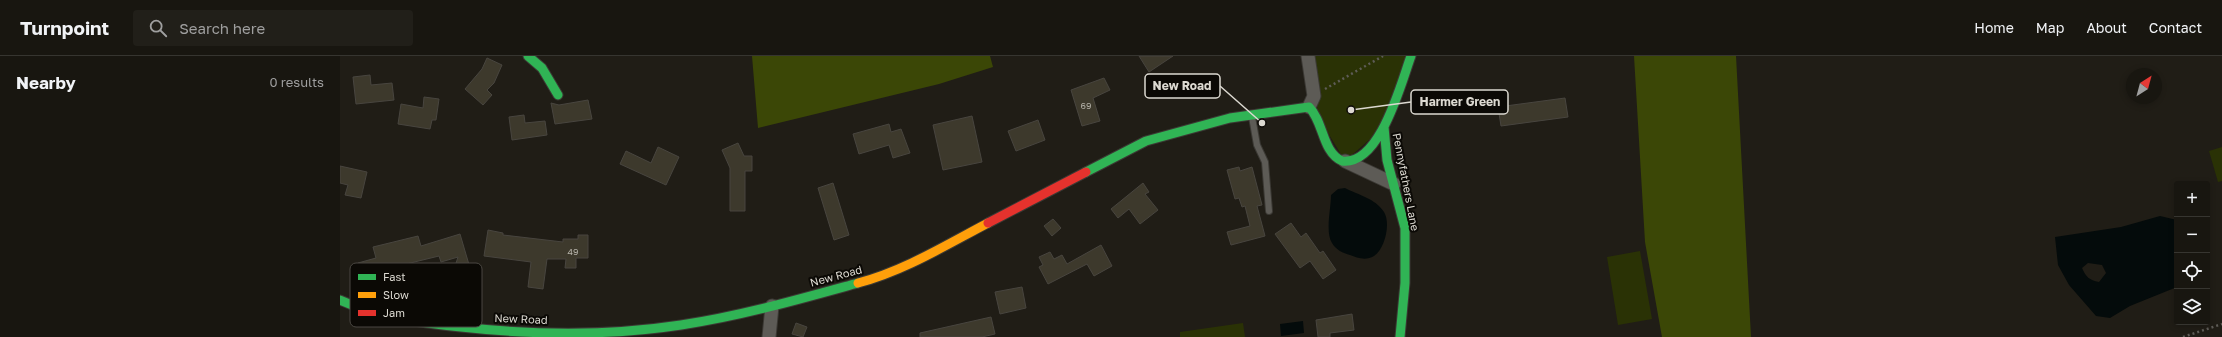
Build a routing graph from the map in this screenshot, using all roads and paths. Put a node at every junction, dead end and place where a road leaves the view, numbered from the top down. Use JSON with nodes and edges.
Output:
{"nodes":[{"id":1,"x":528,"y":56,"type":"edge"},
{"id":2,"x":1308,"y":56,"type":"edge"},
{"id":3,"x":1383,"y":56,"type":"edge"},
{"id":4,"x":1411,"y":56,"type":"edge"},
{"id":5,"x":558,"y":95,"type":"dead end"},
{"id":6,"x":1312,"y":102,"type":"junction"},
{"id":7,"x":1252,"y":114,"type":"junction"},
{"id":8,"x":1384,"y":127,"type":"junction"},
{"id":9,"x":1345,"y":161,"type":"junction"},
{"id":10,"x":1394,"y":184,"type":"junction"},
{"id":11,"x":1269,"y":211,"type":"dead end"},
{"id":12,"x":340,"y":300,"type":"edge"},
{"id":13,"x":350,"y":305,"type":"edge"},
{"id":14,"x":772,"y":306,"type":"junction"},
{"id":15,"x":2222,"y":324,"type":"edge"},
{"id":16,"x":461,"y":327,"type":"edge"},
{"id":17,"x":770,"y":337,"type":"edge"},
{"id":18,"x":1400,"y":337,"type":"edge"},
{"id":19,"x":2183,"y":337,"type":"edge"}],
"edges":[{"from":1,"to":5,"type":"street"},
{"from":2,"to":6,"type":"street"},
{"from":3,"to":6,"type":"path"},
{"from":4,"to":8,"type":"street"},
{"from":6,"to":7,"type":"street","name":"New Road"},
{"from":6,"to":9,"type":"street"},
{"from":7,"to":11,"type":"lane"},
{"from":7,"to":14,"type":"street","name":"New Road"},
{"from":8,"to":9,"type":"street"},
{"from":8,"to":10,"type":"street","name":"Pennyfathers Lane"},
{"from":9,"to":10,"type":"street"},
{"from":10,"to":18,"type":"street","name":"Pennyfathers Lane"},
{"from":12,"to":13,"type":"street","name":"New Road"},
{"from":14,"to":16,"type":"street","name":"New Road"},
{"from":14,"to":17,"type":"street"},
{"from":15,"to":19,"type":"path"}]}
